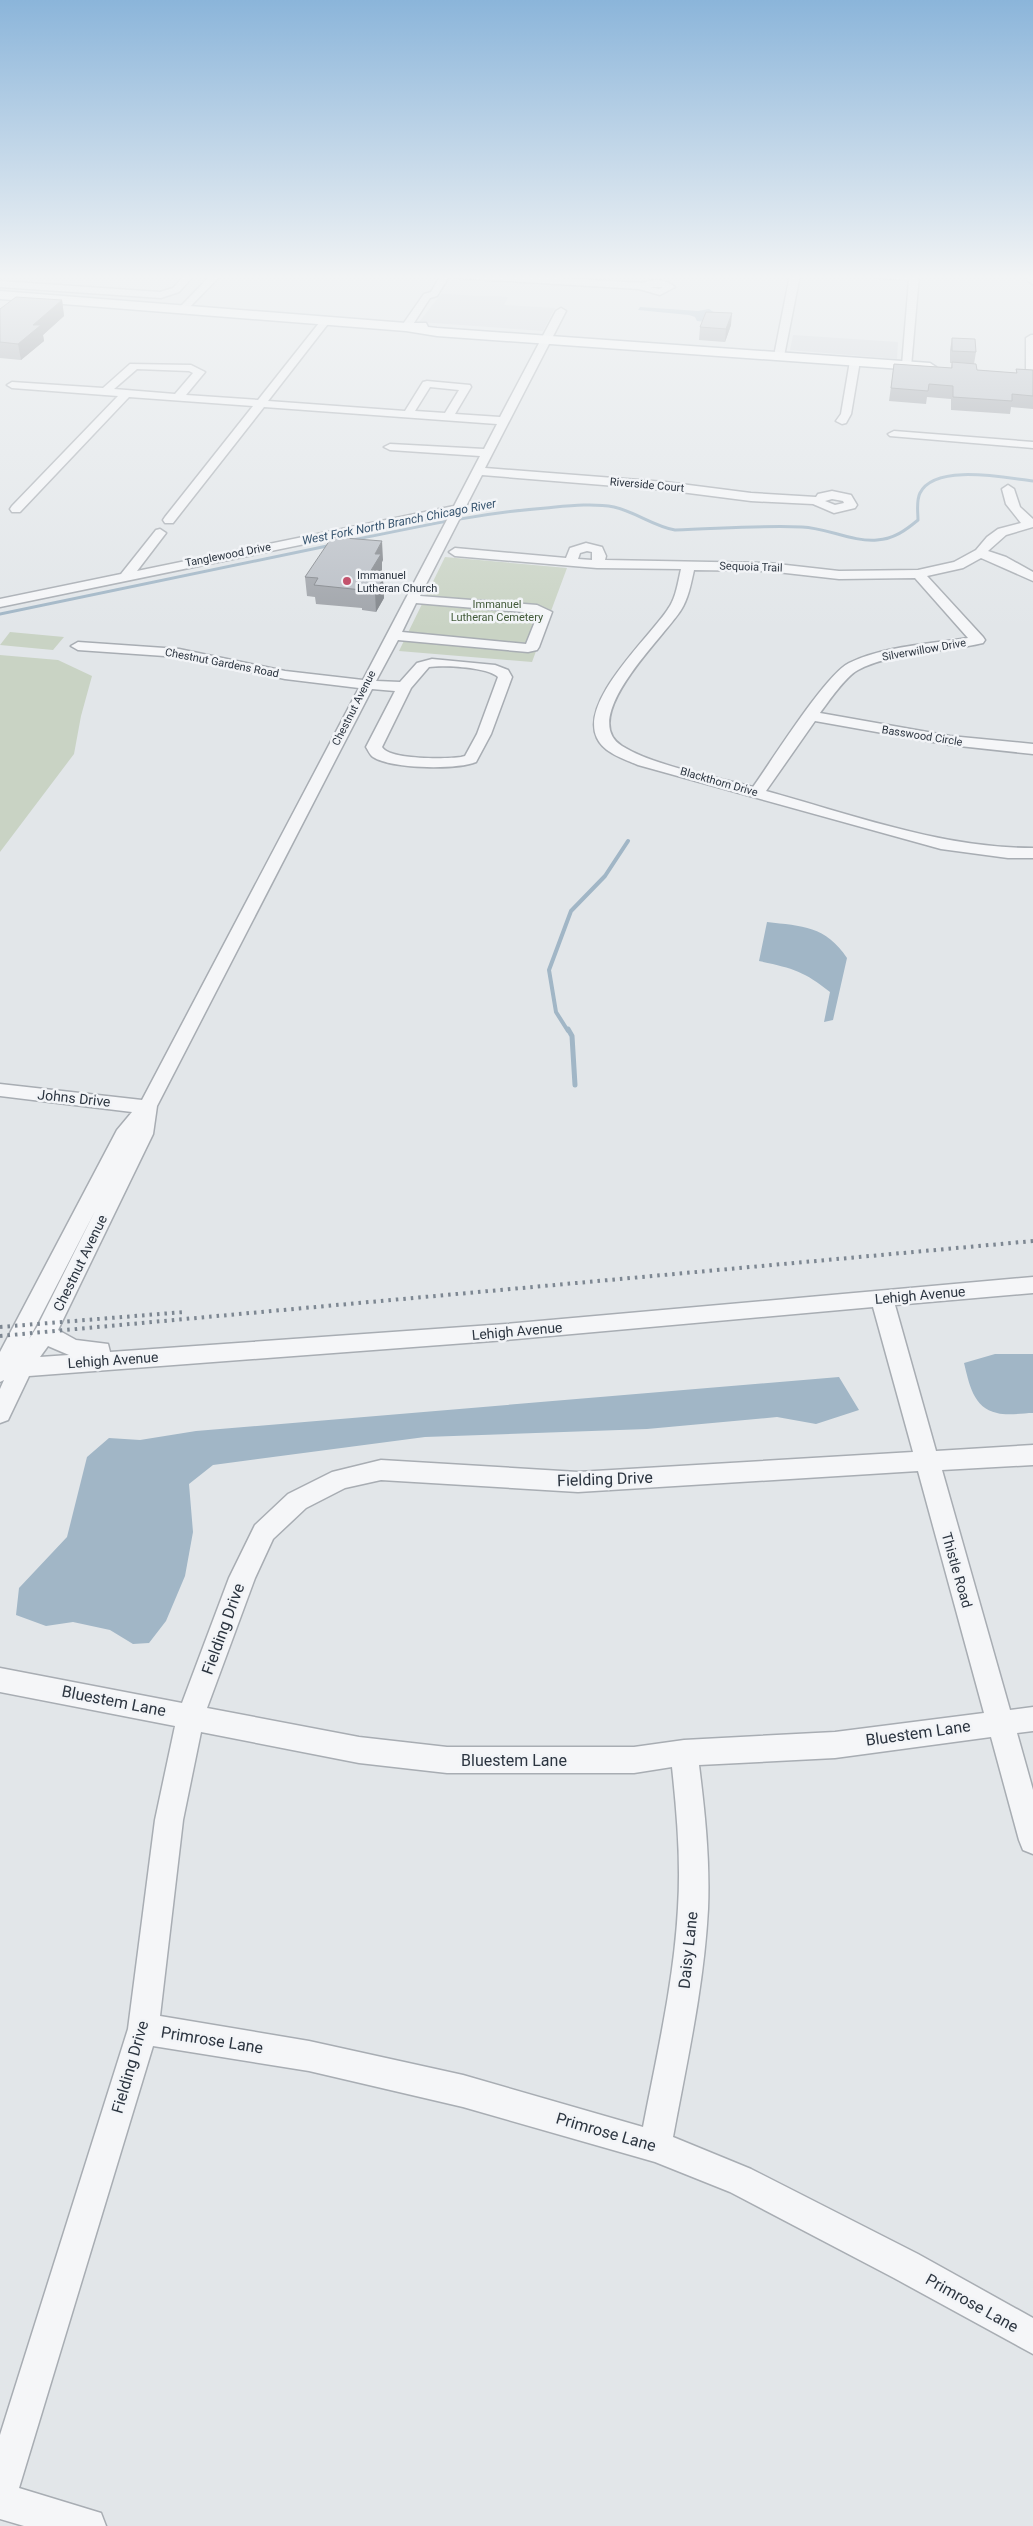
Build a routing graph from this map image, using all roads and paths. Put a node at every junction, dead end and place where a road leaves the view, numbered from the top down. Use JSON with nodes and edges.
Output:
{"nodes":[{"id":1,"x":115,"y":393,"type":"edge"},
{"id":2,"x":183,"y":393,"type":"edge"},
{"id":3,"x":269,"y":393,"type":"edge"},
{"id":4,"x":421,"y":393,"type":"edge"},
{"id":5,"x":462,"y":393,"type":"edge"},
{"id":6,"x":518,"y":393,"type":"edge"},
{"id":7,"x":850,"y":393,"type":"edge"},
{"id":8,"x":126,"y":394,"type":"junction"},
{"id":9,"x":178,"y":398,"type":"junction"},
{"id":10,"x":260,"y":404,"type":"junction"},
{"id":11,"x":408,"y":414,"type":"junction"},
{"id":12,"x":448,"y":417,"type":"junction"},
{"id":13,"x":503,"y":421,"type":"junction"},
{"id":14,"x":842,"y":421,"type":"dead end"},
{"id":15,"x":894,"y":434,"type":"dead end"},
{"id":16,"x":1033,"y":445,"type":"edge"},
{"id":17,"x":390,"y":447,"type":"dead end"},
{"id":18,"x":486,"y":453,"type":"junction"},
{"id":19,"x":477,"y":471,"type":"junction"},
{"id":20,"x":1008,"y":489,"type":"dead end"},
{"id":21,"x":818,"y":501,"type":"dead end"},
{"id":22,"x":16,"y":508,"type":"dead end"},
{"id":23,"x":453,"y":517,"type":"junction"},
{"id":24,"x":169,"y":520,"type":"dead end"},
{"id":25,"x":1031,"y":523,"type":"edge"},
{"id":26,"x":160,"y":533,"type":"dead end"},
{"id":27,"x":455,"y":552,"type":"dead end"},
{"id":28,"x":980,"y":553,"type":"junction"},
{"id":29,"x":689,"y":565,"type":"junction"},
{"id":30,"x":918,"y":574,"type":"junction"},
{"id":31,"x":127,"y":576,"type":"junction"},
{"id":32,"x":1033,"y":577,"type":"edge"},
{"id":33,"x":411,"y":598,"type":"junction"},
{"id":34,"x":0,"y":603,"type":"edge"},
{"id":35,"x":392,"y":635,"type":"junction"},
{"id":36,"x":78,"y":646,"type":"dead end"},
{"id":37,"x":366,"y":684,"type":"junction"},
{"id":38,"x":403,"y":689,"type":"junction"},
{"id":39,"x":812,"y":716,"type":"junction"},
{"id":40,"x":1033,"y":749,"type":"edge"},
{"id":41,"x":757,"y":793,"type":"junction"},
{"id":42,"x":1033,"y":853,"type":"edge"},
{"id":43,"x":0,"y":1090,"type":"edge"},
{"id":44,"x":148,"y":1107,"type":"junction"},
{"id":45,"x":1033,"y":1285,"type":"edge"},
{"id":46,"x":882,"y":1299,"type":"junction"},
{"id":47,"x":46,"y":1332,"type":"junction"},
{"id":48,"x":415,"y":1338,"type":"junction"},
{"id":49,"x":6,"y":1369,"type":"edge"},
{"id":50,"x":0,"y":1414,"type":"edge"},
{"id":51,"x":1033,"y":1455,"type":"edge"},
{"id":52,"x":926,"y":1461,"type":"junction"},
{"id":53,"x":0,"y":1680,"type":"edge"},
{"id":54,"x":191,"y":1716,"type":"junction"},
{"id":55,"x":1033,"y":1719,"type":"edge"},
{"id":56,"x":1000,"y":1722,"type":"junction"},
{"id":57,"x":684,"y":1753,"type":"junction"},
{"id":58,"x":1033,"y":1840,"type":"edge"},
{"id":59,"x":143,"y":2029,"type":"junction"},
{"id":60,"x":655,"y":2146,"type":"junction"},
{"id":61,"x":1033,"y":2337,"type":"edge"},
{"id":62,"x":0,"y":2492,"type":"edge"},
{"id":63,"x":0,"y":2501,"type":"edge"},
{"id":64,"x":88,"y":2526,"type":"edge"}],
"edges":[{"from":1,"to":8,"type":"street"},
{"from":2,"to":9,"type":"street"},
{"from":3,"to":10,"type":"street"},
{"from":4,"to":11,"type":"street"},
{"from":5,"to":12,"type":"street"},
{"from":6,"to":13,"type":"street","name":"Chestnut Avenue"},
{"from":7,"to":14,"type":"street"},
{"from":8,"to":9,"type":"street"},
{"from":8,"to":22,"type":"street"},
{"from":9,"to":10,"type":"street"},
{"from":10,"to":11,"type":"street"},
{"from":10,"to":24,"type":"street"},
{"from":11,"to":12,"type":"street"},
{"from":12,"to":13,"type":"street"},
{"from":13,"to":18,"type":"street","name":"Chestnut Avenue"},
{"from":15,"to":16,"type":"street"},
{"from":17,"to":18,"type":"street"},
{"from":18,"to":19,"type":"street","name":"Chestnut Avenue"},
{"from":19,"to":21,"type":"street","name":"Riverside Court"},
{"from":19,"to":23,"type":"street","name":"Chestnut Avenue"},
{"from":20,"to":25,"type":"street"},
{"from":23,"to":31,"type":"street","name":"Tanglewood Drive"},
{"from":23,"to":33,"type":"street","name":"Chestnut Avenue"},
{"from":25,"to":28,"type":"street","name":"Sequoia Trail"},
{"from":26,"to":31,"type":"street"},
{"from":27,"to":29,"type":"street","name":"Sequoia Trail"},
{"from":28,"to":30,"type":"street","name":"Sequoia Trail"},
{"from":28,"to":32,"type":"street"},
{"from":29,"to":30,"type":"street","name":"Sequoia Trail"},
{"from":29,"to":41,"type":"street","name":"Blackthorn Drive"},
{"from":30,"to":39,"type":"street","name":"Silverwillow Drive"},
{"from":31,"to":34,"type":"street","name":"Tanglewood Drive"},
{"from":33,"to":35,"type":"street","name":"Chestnut Avenue"},
{"from":33,"to":35,"type":"street"},
{"from":35,"to":37,"type":"street","name":"Chestnut Avenue"},
{"from":36,"to":37,"type":"street","name":"Chestnut Gardens Road"},
{"from":37,"to":38,"type":"street","name":"Chestnut Gardens Road"},
{"from":37,"to":44,"type":"street","name":"Chestnut Avenue"},
{"from":38,"to":38,"type":"street"},
{"from":39,"to":40,"type":"street","name":"Basswood Circle"},
{"from":39,"to":41,"type":"street","name":"Silverwillow Drive"},
{"from":41,"to":42,"type":"street","name":"Blackthorn Drive"},
{"from":43,"to":44,"type":"street","name":"Johns Drive"},
{"from":44,"to":47,"type":"street","name":"Chestnut Avenue"},
{"from":44,"to":49,"type":"street","name":"Chestnut Avenue"},
{"from":45,"to":46,"type":"street","name":"Lehigh Avenue"},
{"from":46,"to":48,"type":"street","name":"Lehigh Avenue"},
{"from":46,"to":52,"type":"street","name":"Thistle Road"},
{"from":47,"to":48,"type":"street"},
{"from":47,"to":49,"type":"street","name":"Chestnut Avenue"},
{"from":48,"to":49,"type":"street","name":"Lehigh Avenue"},
{"from":49,"to":50,"type":"street","name":"Chestnut Avenue"},
{"from":51,"to":52,"type":"street","name":"Fielding Drive"},
{"from":52,"to":54,"type":"street","name":"Fielding Drive"},
{"from":52,"to":56,"type":"street","name":"Thistle Road"},
{"from":53,"to":54,"type":"street","name":"Bluestem Lane"},
{"from":54,"to":57,"type":"street","name":"Bluestem Lane"},
{"from":54,"to":59,"type":"street","name":"Fielding Drive"},
{"from":55,"to":56,"type":"street","name":"Bluestem Lane"},
{"from":56,"to":57,"type":"street","name":"Bluestem Lane"},
{"from":56,"to":58,"type":"street","name":"Thistle Road"},
{"from":57,"to":60,"type":"street","name":"Daisy Lane"},
{"from":59,"to":60,"type":"street","name":"Primrose Lane"},
{"from":59,"to":62,"type":"street","name":"Fielding Drive"},
{"from":60,"to":61,"type":"street","name":"Primrose Lane"},
{"from":63,"to":64,"type":"street"}]}
